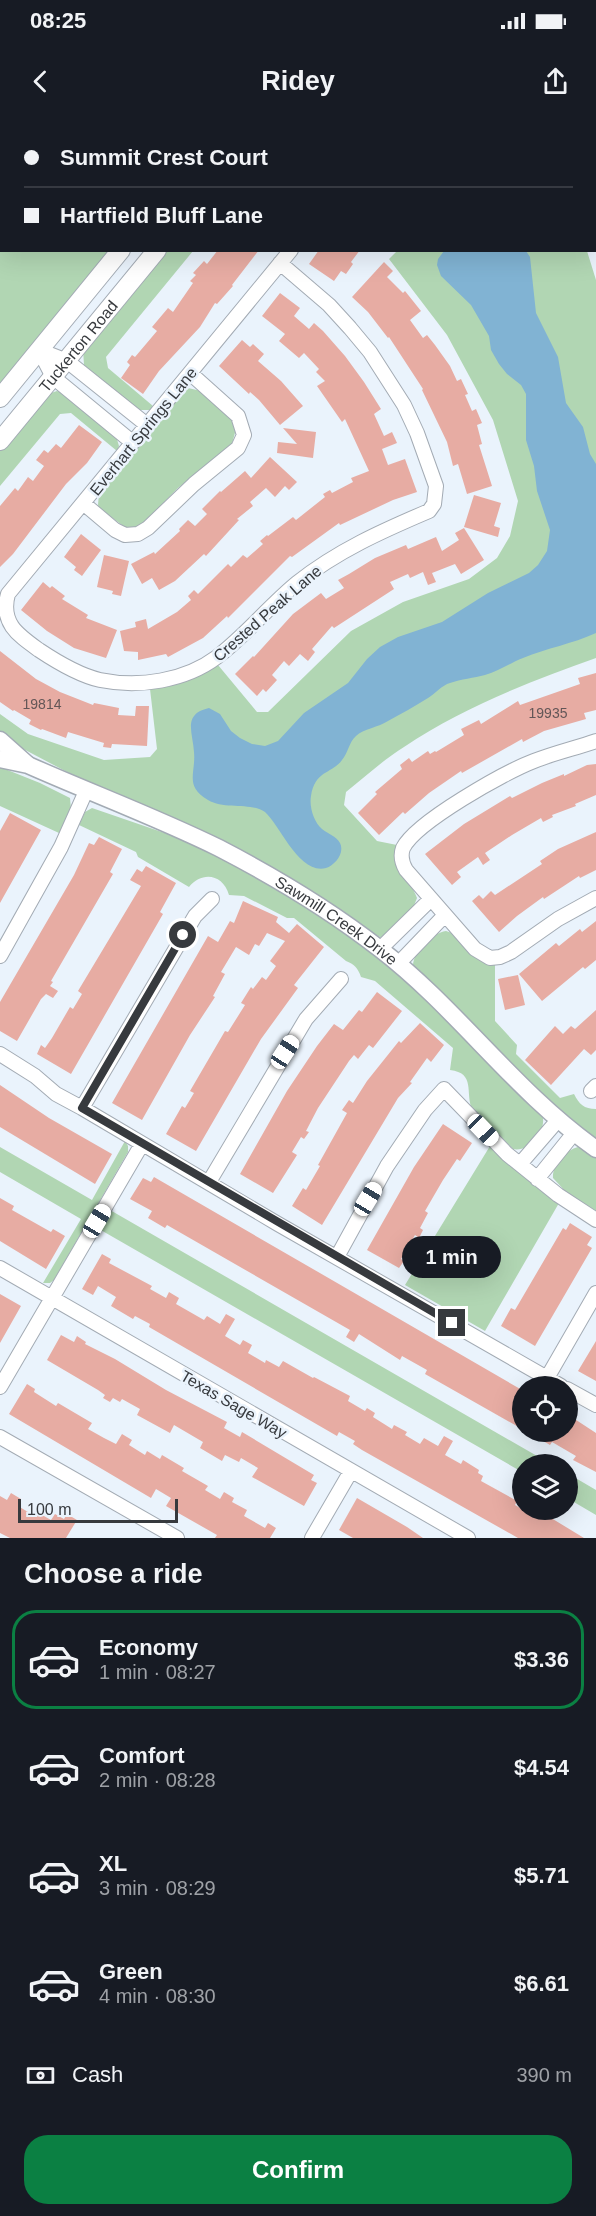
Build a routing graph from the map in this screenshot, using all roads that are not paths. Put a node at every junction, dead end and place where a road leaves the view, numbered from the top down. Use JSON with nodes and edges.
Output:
{"nodes":[{"id":1,"x":119,"y":252,"type":"edge"},
{"id":2,"x":155,"y":252,"type":"edge"},
{"id":3,"x":289,"y":252,"type":"edge"},
{"id":4,"x":280,"y":263,"type":"junction"},
{"id":5,"x":39,"y":350,"type":"junction"},
{"id":6,"x":67,"y":361,"type":"junction"},
{"id":7,"x":190,"y":373,"type":"junction"},
{"id":8,"x":52,"y":377,"type":"junction"},
{"id":9,"x":0,"y":398,"type":"edge"},
{"id":10,"x":147,"y":425,"type":"junction"},
{"id":11,"x":0,"y":441,"type":"edge"},
{"id":12,"x":132,"y":442,"type":"junction"},
{"id":13,"x":83,"y":503,"type":"junction"},
{"id":14,"x":3,"y":614,"type":"joint"},
{"id":15,"x":0,"y":740,"type":"edge"},
{"id":16,"x":596,"y":741,"type":"edge"},
{"id":17,"x":0,"y":759,"type":"edge"},
{"id":18,"x":28,"y":765,"type":"junction"},
{"id":19,"x":86,"y":791,"type":"junction"},
{"id":20,"x":596,"y":898,"type":"edge"},
{"id":21,"x":212,"y":899,"type":"dead end"},
{"id":22,"x":430,"y":899,"type":"junction"},
{"id":23,"x":444,"y":915,"type":"junction"},
{"id":24,"x":380,"y":949,"type":"junction"},
{"id":25,"x":0,"y":956,"type":"edge"},
{"id":26,"x":398,"y":964,"type":"junction"},
{"id":27,"x":341,"y":979,"type":"dead end"},
{"id":28,"x":0,"y":1054,"type":"edge"},
{"id":29,"x":82,"y":1108,"type":"junction"},
{"id":30,"x":558,"y":1120,"type":"junction"},
{"id":31,"x":574,"y":1133,"type":"junction"},
{"id":32,"x":142,"y":1144,"type":"junction"},
{"id":33,"x":596,"y":1149,"type":"edge"},
{"id":34,"x":520,"y":1164,"type":"junction"},
{"id":35,"x":537,"y":1179,"type":"junction"},
{"id":36,"x":209,"y":1182,"type":"junction"},
{"id":37,"x":596,"y":1220,"type":"edge"},
{"id":38,"x":337,"y":1257,"type":"junction"},
{"id":39,"x":0,"y":1268,"type":"edge"},
{"id":40,"x":596,"y":1293,"type":"edge"},
{"id":41,"x":52,"y":1299,"type":"junction"},
{"id":42,"x":545,"y":1376,"type":"edge"},
{"id":43,"x":549,"y":1376,"type":"edge"},
{"id":44,"x":0,"y":1387,"type":"edge"},
{"id":45,"x":578,"y":1395,"type":"edge"},
{"id":46,"x":596,"y":1405,"type":"edge"},
{"id":47,"x":0,"y":1437,"type":"edge"},
{"id":48,"x":351,"y":1471,"type":"junction"},
{"id":49,"x":177,"y":1538,"type":"edge"},
{"id":50,"x":312,"y":1538,"type":"edge"},
{"id":51,"x":468,"y":1538,"type":"edge"}],
"edges":[{"from":1,"to":5,"type":"main road","name":"Tuckerton Road"},
{"from":2,"to":6,"type":"main road","name":"Tuckerton Road"},
{"from":3,"to":4,"type":"street","name":"Everhart Springs Lane"},
{"from":4,"to":7,"type":"street","name":"Everhart Springs Lane"},
{"from":4,"to":14,"type":"street","name":"Crested Peak Lane"},
{"from":5,"to":6,"type":"street"},
{"from":5,"to":8,"type":"street"},
{"from":5,"to":9,"type":"main road","name":"Tuckerton Road"},
{"from":6,"to":8,"type":"main road","name":"Tuckerton Road"},
{"from":6,"to":10,"type":"street"},
{"from":7,"to":10,"type":"street","name":"Everhart Springs Lane"},
{"from":7,"to":13,"type":"street"},
{"from":8,"to":11,"type":"main road","name":"Tuckerton Road"},
{"from":8,"to":12,"type":"street"},
{"from":10,"to":12,"type":"street","name":"Everhart Springs Lane"},
{"from":12,"to":13,"type":"street","name":"Everhart Springs Lane"},
{"from":13,"to":14,"type":"street","name":"Everhart Springs Lane"},
{"from":15,"to":18,"type":"street","name":"Sawmill Creek Drive"},
{"from":16,"to":22,"type":"street"},
{"from":17,"to":18,"type":"street","name":"Sawmill Creek Drive"},
{"from":18,"to":19,"type":"street","name":"Sawmill Creek Drive"},
{"from":19,"to":24,"type":"street","name":"Sawmill Creek Drive"},
{"from":19,"to":25,"type":"street"},
{"from":20,"to":23,"type":"street"},
{"from":21,"to":29,"type":"street"},
{"from":22,"to":23,"type":"street"},
{"from":22,"to":24,"type":"street"},
{"from":23,"to":26,"type":"street"},
{"from":24,"to":26,"type":"street","name":"Sawmill Creek Drive"},
{"from":26,"to":30,"type":"street","name":"Sawmill Creek Drive"},
{"from":27,"to":36,"type":"street"},
{"from":28,"to":29,"type":"street"},
{"from":29,"to":32,"type":"street"},
{"from":30,"to":31,"type":"street","name":"Sawmill Creek Drive"},
{"from":30,"to":34,"type":"street"},
{"from":31,"to":33,"type":"street","name":"Sawmill Creek Drive"},
{"from":31,"to":35,"type":"street"},
{"from":32,"to":36,"type":"street"},
{"from":32,"to":41,"type":"street"},
{"from":34,"to":35,"type":"street"},
{"from":34,"to":38,"type":"street"},
{"from":35,"to":37,"type":"street"},
{"from":36,"to":38,"type":"street"},
{"from":38,"to":42,"type":"street"},
{"from":39,"to":41,"type":"street","name":"Texas Sage Way"},
{"from":40,"to":43,"type":"street"},
{"from":41,"to":44,"type":"street"},
{"from":41,"to":48,"type":"street","name":"Texas Sage Way"},
{"from":45,"to":46,"type":"street"},
{"from":47,"to":49,"type":"street"},
{"from":48,"to":50,"type":"street"},
{"from":48,"to":51,"type":"street","name":"Texas Sage Way"}]}
